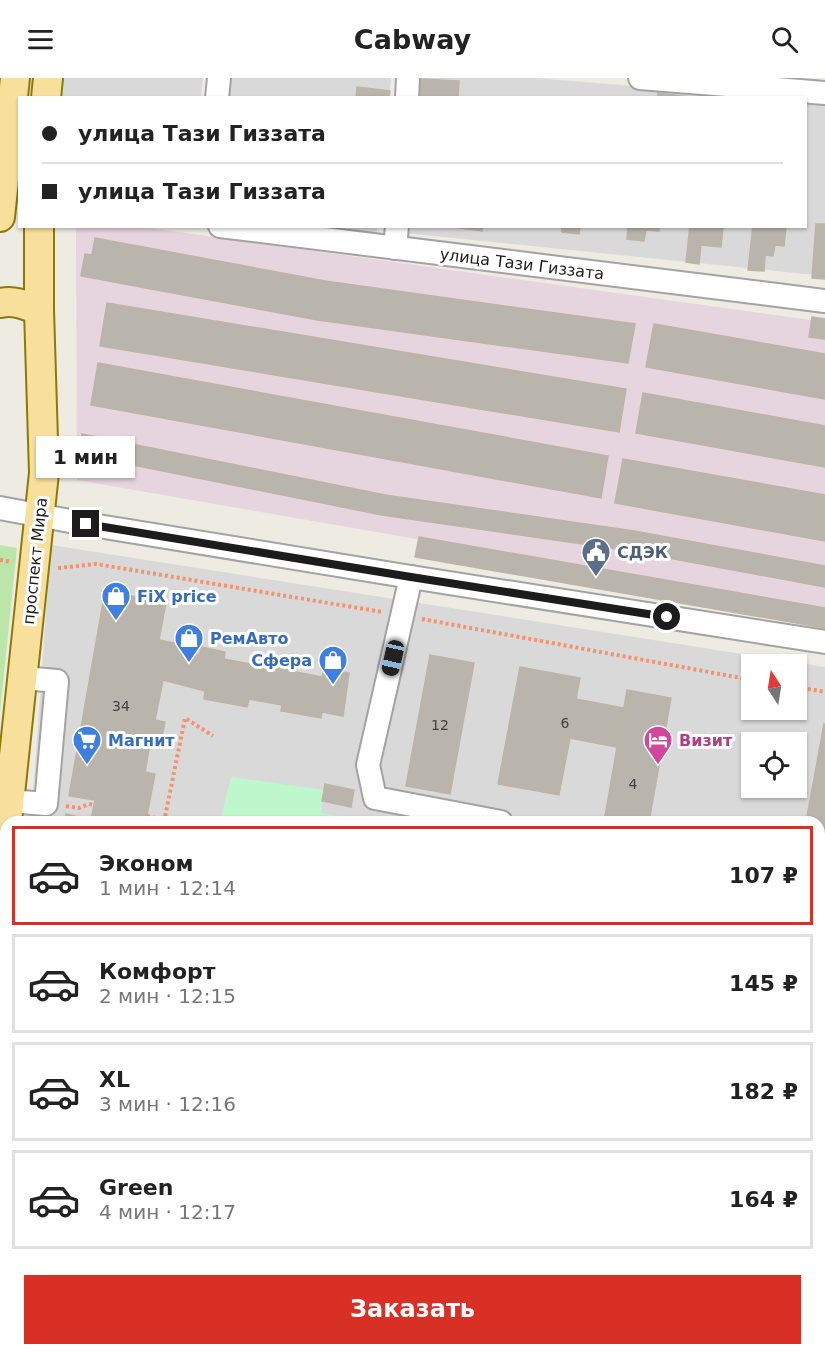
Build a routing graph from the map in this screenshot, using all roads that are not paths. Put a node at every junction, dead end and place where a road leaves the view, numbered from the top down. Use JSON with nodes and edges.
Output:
{"nodes":[{"id":1,"x":15,"y":78,"type":"edge"},
{"id":2,"x":48,"y":78,"type":"edge"},
{"id":3,"x":219,"y":78,"type":"edge"},
{"id":4,"x":408,"y":78,"type":"edge"},
{"id":5,"x":640,"y":78,"type":"edge"},
{"id":6,"x":775,"y":84,"type":"edge"},
{"id":7,"x":825,"y":93,"type":"edge"},
{"id":8,"x":46,"y":96,"type":"edge"},
{"id":9,"x":217,"y":96,"type":"edge"},
{"id":10,"x":407,"y":96,"type":"edge"},
{"id":11,"x":0,"y":217,"type":"edge"},
{"id":12,"x":39,"y":228,"type":"edge"},
{"id":13,"x":249,"y":228,"type":"edge"},
{"id":14,"x":396,"y":238,"type":"edge"},
{"id":15,"x":825,"y":301,"type":"edge"},
{"id":16,"x":0,"y":303,"type":"edge"},
{"id":17,"x":39,"y":310,"type":"junction"},
{"id":18,"x":0,"y":508,"type":"edge"},
{"id":19,"x":39,"y":516,"type":"junction"},
{"id":20,"x":411,"y":577,"type":"junction"},
{"id":21,"x":825,"y":642,"type":"edge"},
{"id":22,"x":23,"y":678,"type":"junction"},
{"id":23,"x":6,"y":772,"type":"edge"},
{"id":24,"x":8,"y":811,"type":"edge"},
{"id":25,"x":470,"y":816,"type":"edge"}],
"edges":[{"from":1,"to":11,"type":"main road"},
{"from":2,"to":8,"type":"main road"},
{"from":3,"to":9,"type":"street"},
{"from":4,"to":10,"type":"street"},
{"from":5,"to":6,"type":"street"},
{"from":6,"to":7,"type":"street"},
{"from":12,"to":17,"type":"main road","name":"проспект Мира"},
{"from":13,"to":14,"type":"street","name":"улица Тази Гиззата"},
{"from":14,"to":15,"type":"street","name":"улица Тази Гиззата"},
{"from":16,"to":17,"type":"main road"},
{"from":17,"to":19,"type":"main road","name":"проспект Мира"},
{"from":18,"to":19,"type":"street"},
{"from":19,"to":20,"type":"street"},
{"from":19,"to":22,"type":"main road","name":"проспект Мира"},
{"from":20,"to":21,"type":"street"},
{"from":20,"to":25,"type":"street"},
{"from":22,"to":23,"type":"main road","name":"проспект Мира"},
{"from":22,"to":24,"type":"street"},
{"from":23,"to":24,"type":"main road","name":"проспект Мира"}]}
